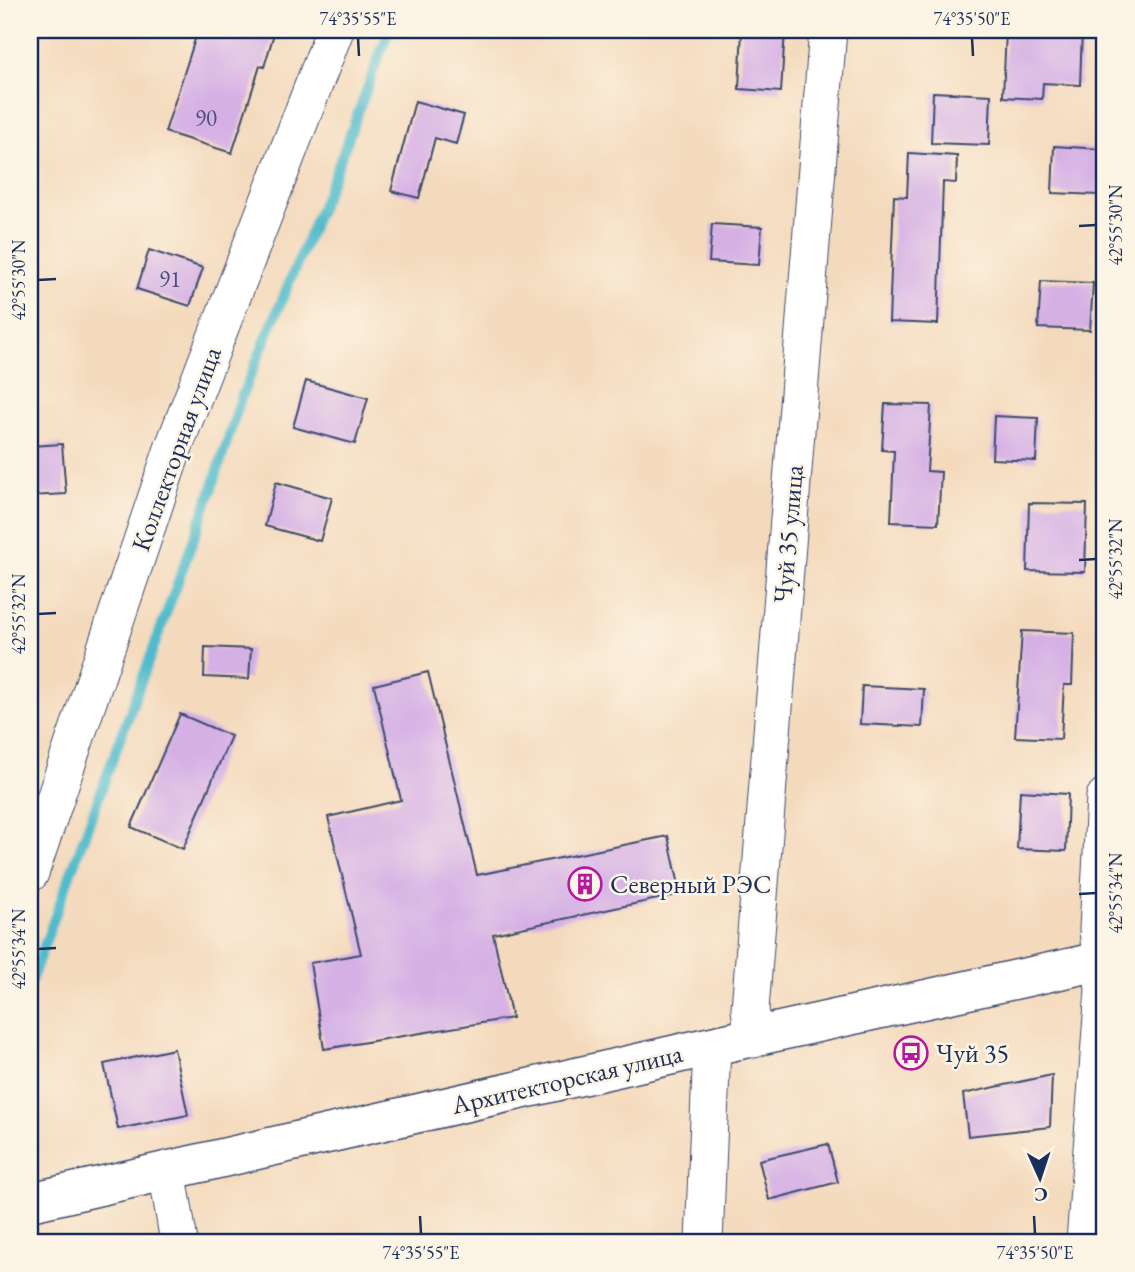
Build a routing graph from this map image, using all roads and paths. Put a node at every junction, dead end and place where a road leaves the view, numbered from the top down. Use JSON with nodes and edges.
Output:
{"nodes":[{"id":1,"x":335,"y":30,"type":"edge"},
{"id":2,"x":828,"y":30,"type":"edge"},
{"id":3,"x":1105,"y":797,"type":"edge"},
{"id":4,"x":30,"y":873,"type":"edge"},
{"id":5,"x":1104,"y":960,"type":"edge"},
{"id":6,"x":754,"y":1039,"type":"junction"},
{"id":7,"x":712,"y":1046,"type":"junction"},
{"id":8,"x":167,"y":1170,"type":"junction"},
{"id":9,"x":30,"y":1202,"type":"edge"},
{"id":10,"x":179,"y":1242,"type":"edge"},
{"id":11,"x":704,"y":1242,"type":"edge"},
{"id":12,"x":1085,"y":1242,"type":"edge"}],
"edges":[{"from":1,"to":4,"type":"street","name":"Коллекторная улица"},
{"from":2,"to":6,"type":"street","name":"Чуй 35 улица"},
{"from":3,"to":5,"type":"street"},
{"from":5,"to":6,"type":"street","name":"Архитекторская улица"},
{"from":5,"to":12,"type":"street"},
{"from":6,"to":7,"type":"street","name":"Архитекторская улица"},
{"from":7,"to":8,"type":"street","name":"Архитекторская улица"},
{"from":7,"to":11,"type":"street"},
{"from":8,"to":9,"type":"street","name":"Архитекторская улица"},
{"from":8,"to":10,"type":"street"}]}
